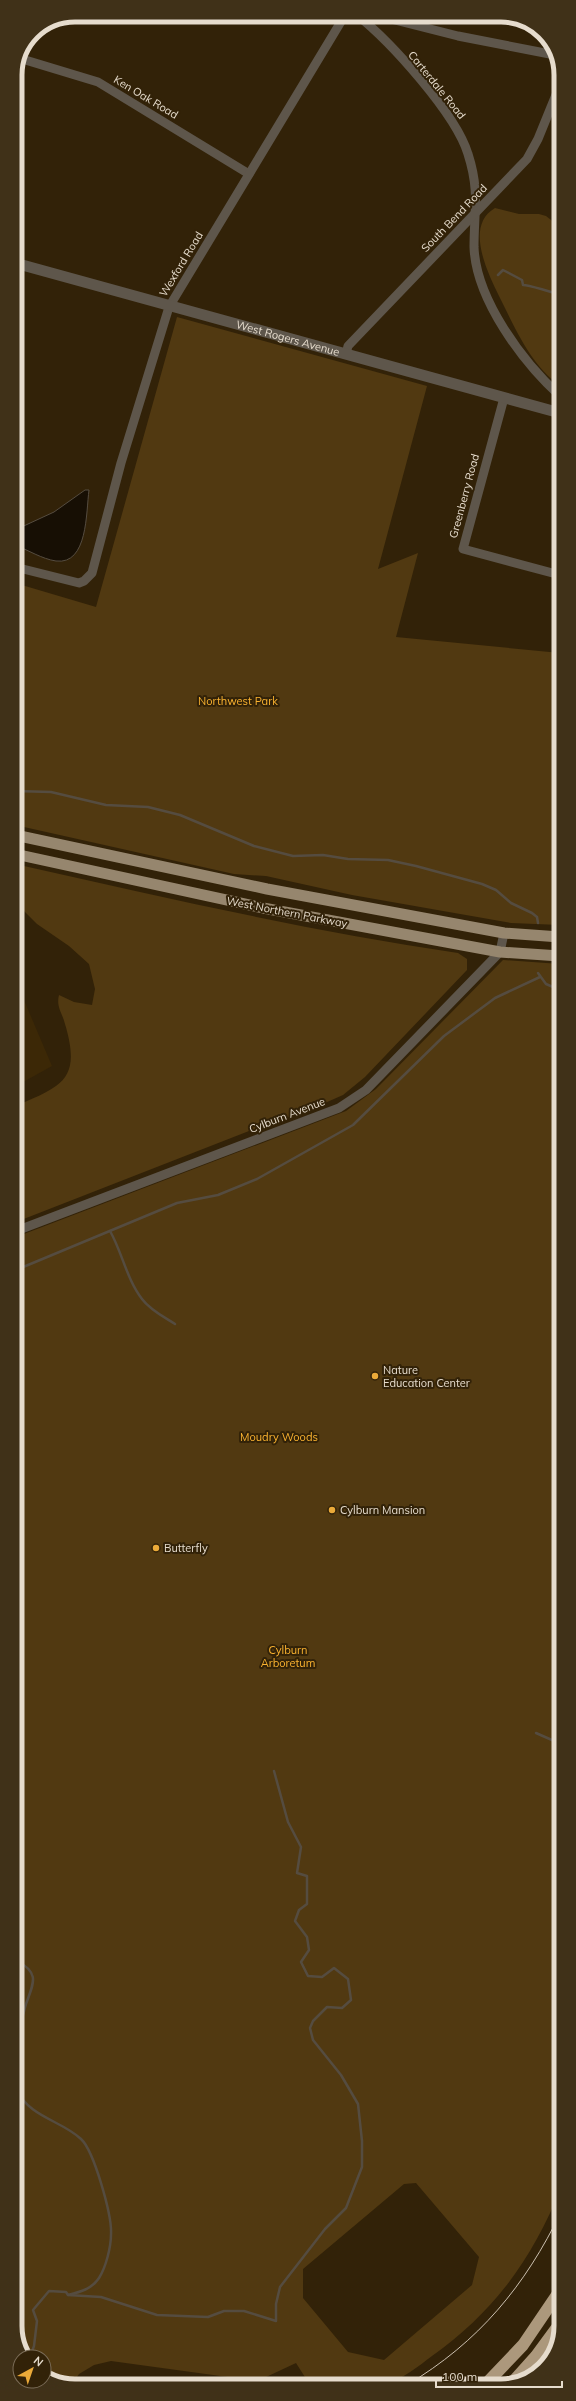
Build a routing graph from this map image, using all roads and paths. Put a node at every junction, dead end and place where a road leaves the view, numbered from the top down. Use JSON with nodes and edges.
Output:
{"nodes":[{"id":1,"x":340,"y":22,"type":"edge"},
{"id":2,"x":365,"y":22,"type":"edge"},
{"id":3,"x":403,"y":22,"type":"edge"},
{"id":4,"x":549,"y":54,"type":"edge"},
{"id":5,"x":25,"y":60,"type":"edge"},
{"id":6,"x":554,"y":100,"type":"edge"},
{"id":7,"x":249,"y":174,"type":"junction"},
{"id":8,"x":477,"y":212,"type":"junction"},
{"id":9,"x":22,"y":265,"type":"edge"},
{"id":10,"x":169,"y":307,"type":"junction"},
{"id":11,"x":346,"y":354,"type":"junction"},
{"id":12,"x":554,"y":390,"type":"edge"},
{"id":13,"x":504,"y":398,"type":"junction"},
{"id":14,"x":554,"y":411,"type":"edge"},
{"id":15,"x":22,"y":569,"type":"edge"},
{"id":16,"x":554,"y":573,"type":"edge"},
{"id":17,"x":22,"y":836,"type":"edge"},
{"id":18,"x":22,"y":856,"type":"edge"},
{"id":19,"x":504,"y":933,"type":"junction"},
{"id":20,"x":554,"y":937,"type":"edge"},
{"id":21,"x":500,"y":952,"type":"junction"},
{"id":22,"x":554,"y":956,"type":"edge"},
{"id":23,"x":22,"y":1229,"type":"edge"},
{"id":24,"x":554,"y":2299,"type":"edge"},
{"id":25,"x":554,"y":2332,"type":"edge"},
{"id":26,"x":536,"y":2356,"type":"junction"},
{"id":27,"x":524,"y":2373,"type":"edge"},
{"id":28,"x":518,"y":2376,"type":"edge"},
{"id":29,"x":491,"y":2379,"type":"edge"}],
"edges":[{"from":1,"to":7,"type":"street","name":"Wexford Road"},
{"from":2,"to":8,"type":"street","name":"Carterdale Road"},
{"from":3,"to":4,"type":"street"},
{"from":5,"to":7,"type":"street","name":"Ken Oak Road"},
{"from":6,"to":8,"type":"street","name":"South Bend Road"},
{"from":7,"to":10,"type":"street","name":"Wexford Road"},
{"from":8,"to":11,"type":"street","name":"South Bend Road"},
{"from":8,"to":12,"type":"street","name":"Carterdale Road"},
{"from":9,"to":10,"type":"street","name":"West Rogers Avenue"},
{"from":10,"to":11,"type":"street","name":"West Rogers Avenue"},
{"from":10,"to":15,"type":"street","name":"Wexford Road"},
{"from":11,"to":13,"type":"street","name":"West Rogers Avenue"},
{"from":13,"to":14,"type":"street","name":"West Rogers Avenue"},
{"from":13,"to":16,"type":"street","name":"Greenberry Road"},
{"from":17,"to":19,"type":"main road","name":"West Northern Parkway"},
{"from":18,"to":21,"type":"main road","name":"West Northern Parkway"},
{"from":19,"to":20,"type":"main road","name":"West Northern Parkway"},
{"from":19,"to":21,"type":"street"},
{"from":21,"to":22,"type":"main road","name":"West Northern Parkway"},
{"from":21,"to":23,"type":"street","name":"Cylburn Avenue"},
{"from":24,"to":29,"type":"highway"},
{"from":25,"to":26,"type":"highway"},
{"from":26,"to":27,"type":"highway"},
{"from":26,"to":28,"type":"highway"}]}
